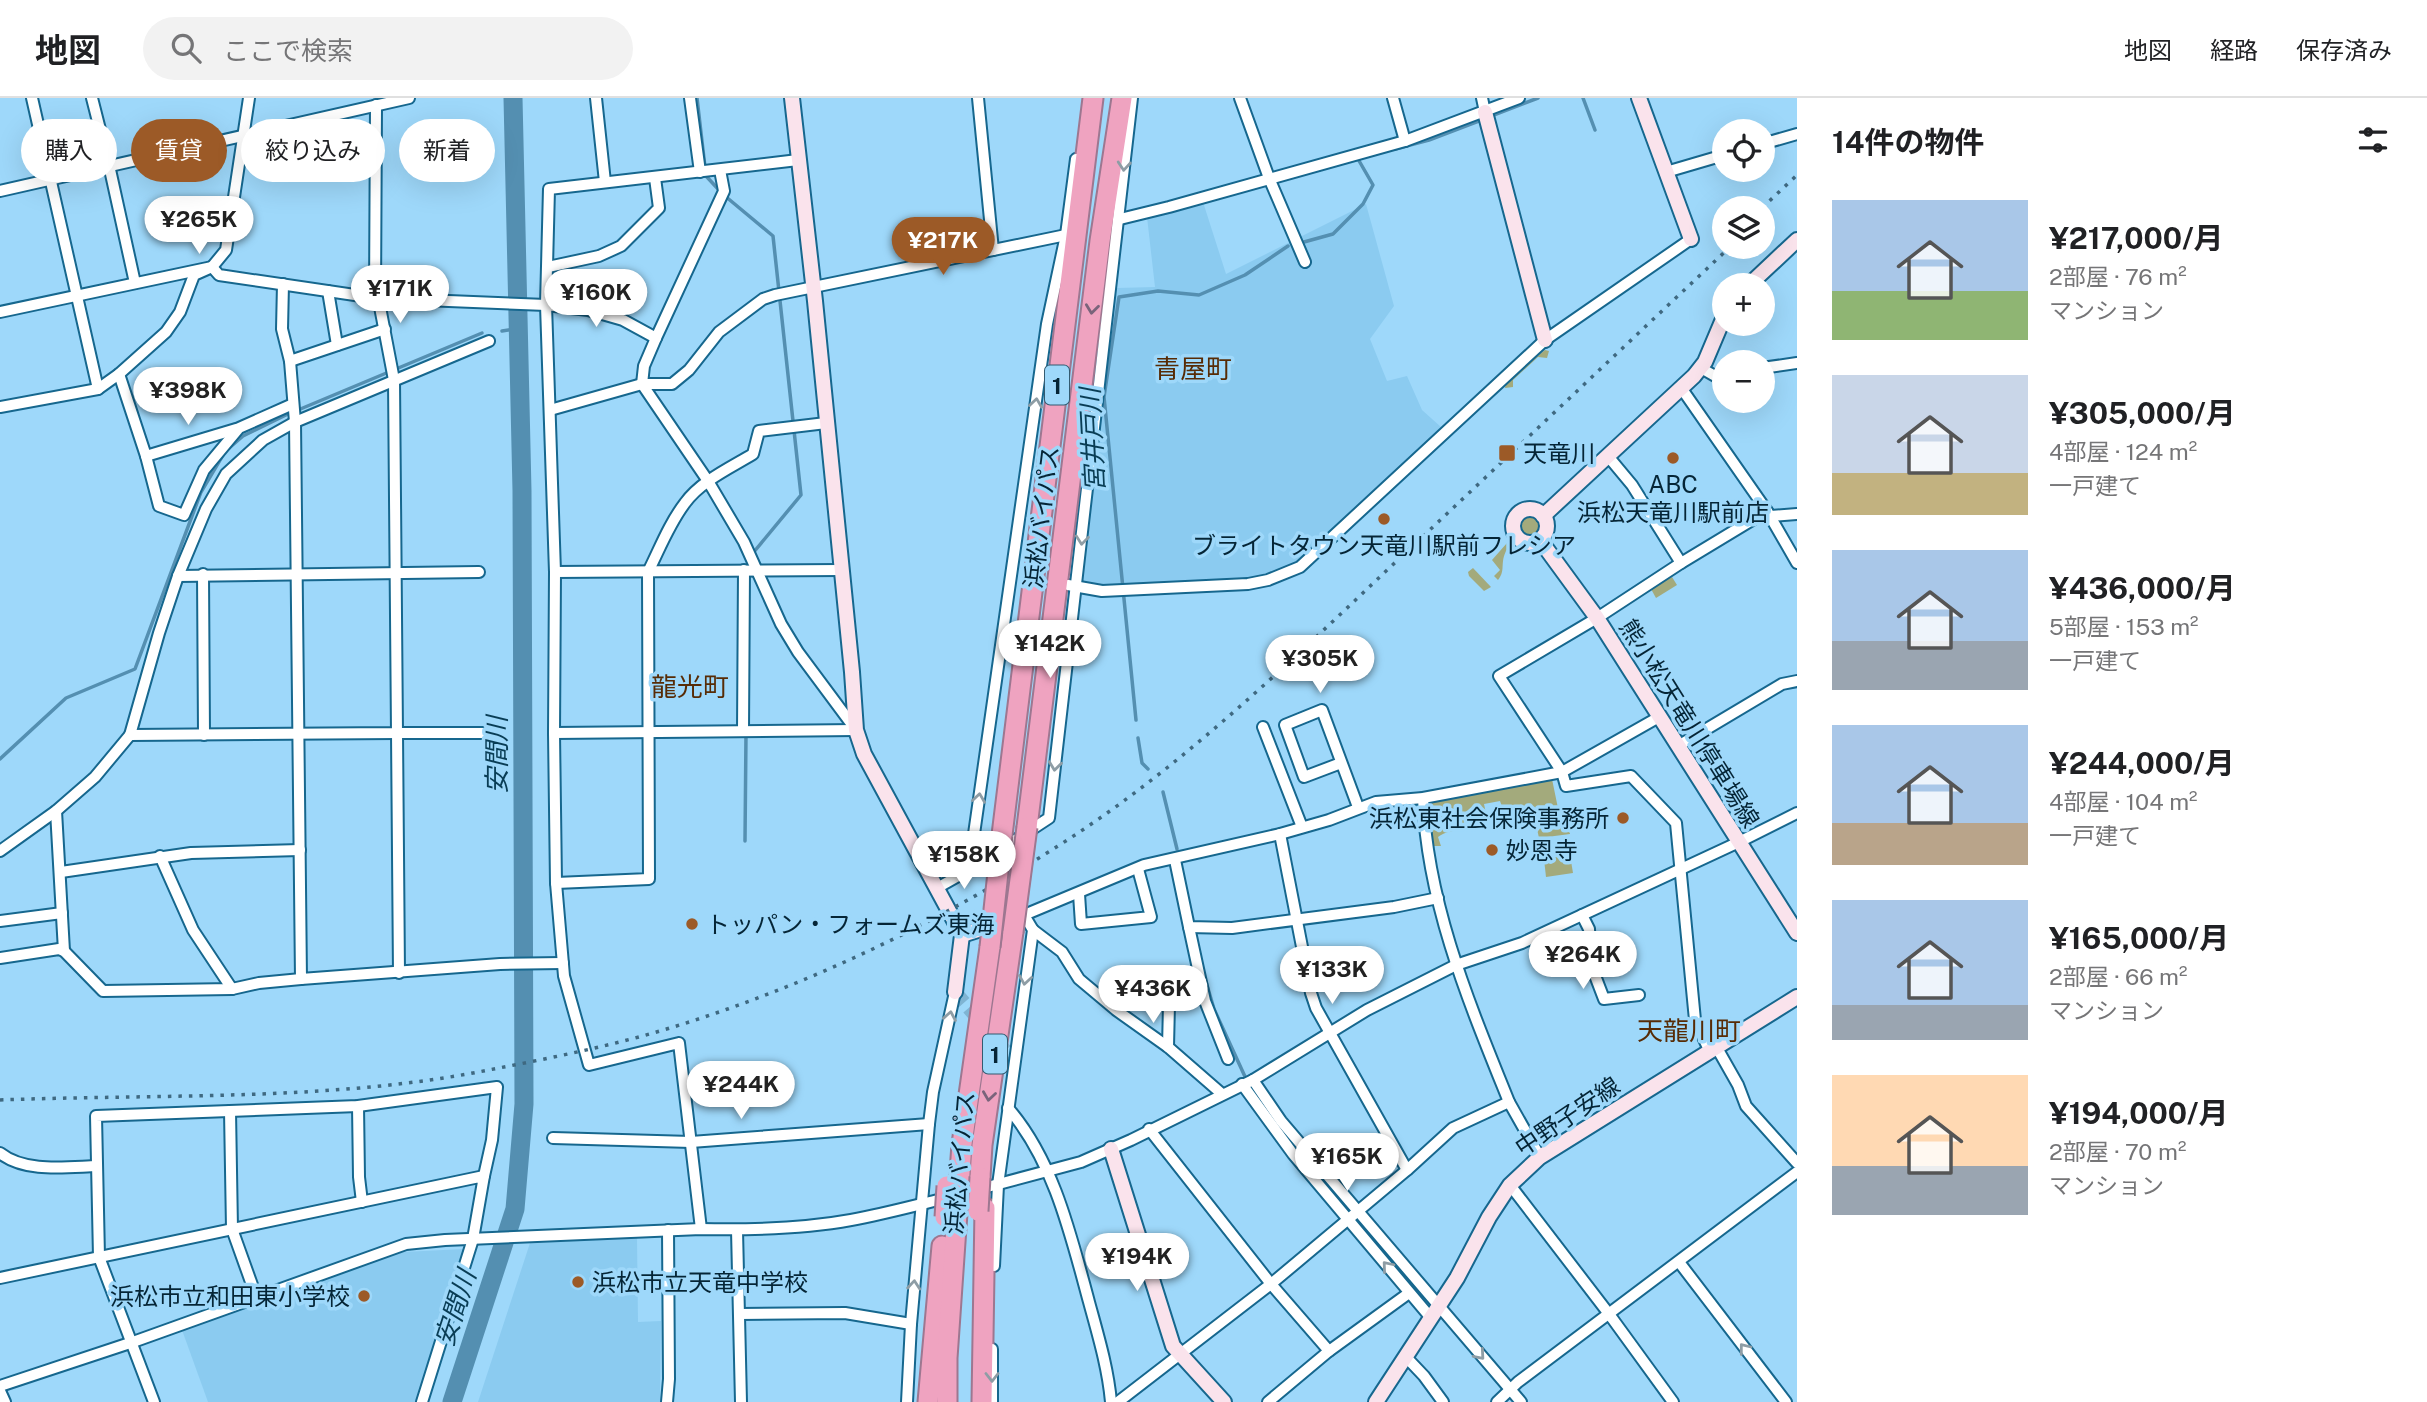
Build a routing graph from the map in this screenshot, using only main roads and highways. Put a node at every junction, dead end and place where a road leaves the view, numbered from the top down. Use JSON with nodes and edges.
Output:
{"nodes":[{"id":1,"x":1093,"y":98,"type":"edge"},
{"id":2,"x":1122,"y":98,"type":"edge"},
{"id":3,"x":982,"y":1209,"type":"junction"},
{"id":4,"x":951,"y":1215,"type":"junction"},
{"id":5,"x":928,"y":1402,"type":"edge"},
{"id":6,"x":947,"y":1402,"type":"edge"},
{"id":7,"x":968,"y":1402,"type":"edge"},
{"id":8,"x":982,"y":1402,"type":"edge"}],
"edges":[{"from":1,"to":4,"type":"highway","name":"浜松バイパス","number":"1","bridge":true},
{"from":2,"to":3,"type":"highway","name":"浜松バイパス","number":"1","one_way":true,"bridge":true},
{"from":3,"to":7,"type":"highway","name":"浜松バイパス"},
{"from":3,"to":8,"type":"highway"},
{"from":4,"to":5,"type":"highway"},
{"from":4,"to":6,"type":"highway","name":"浜松バイパス"}]}
